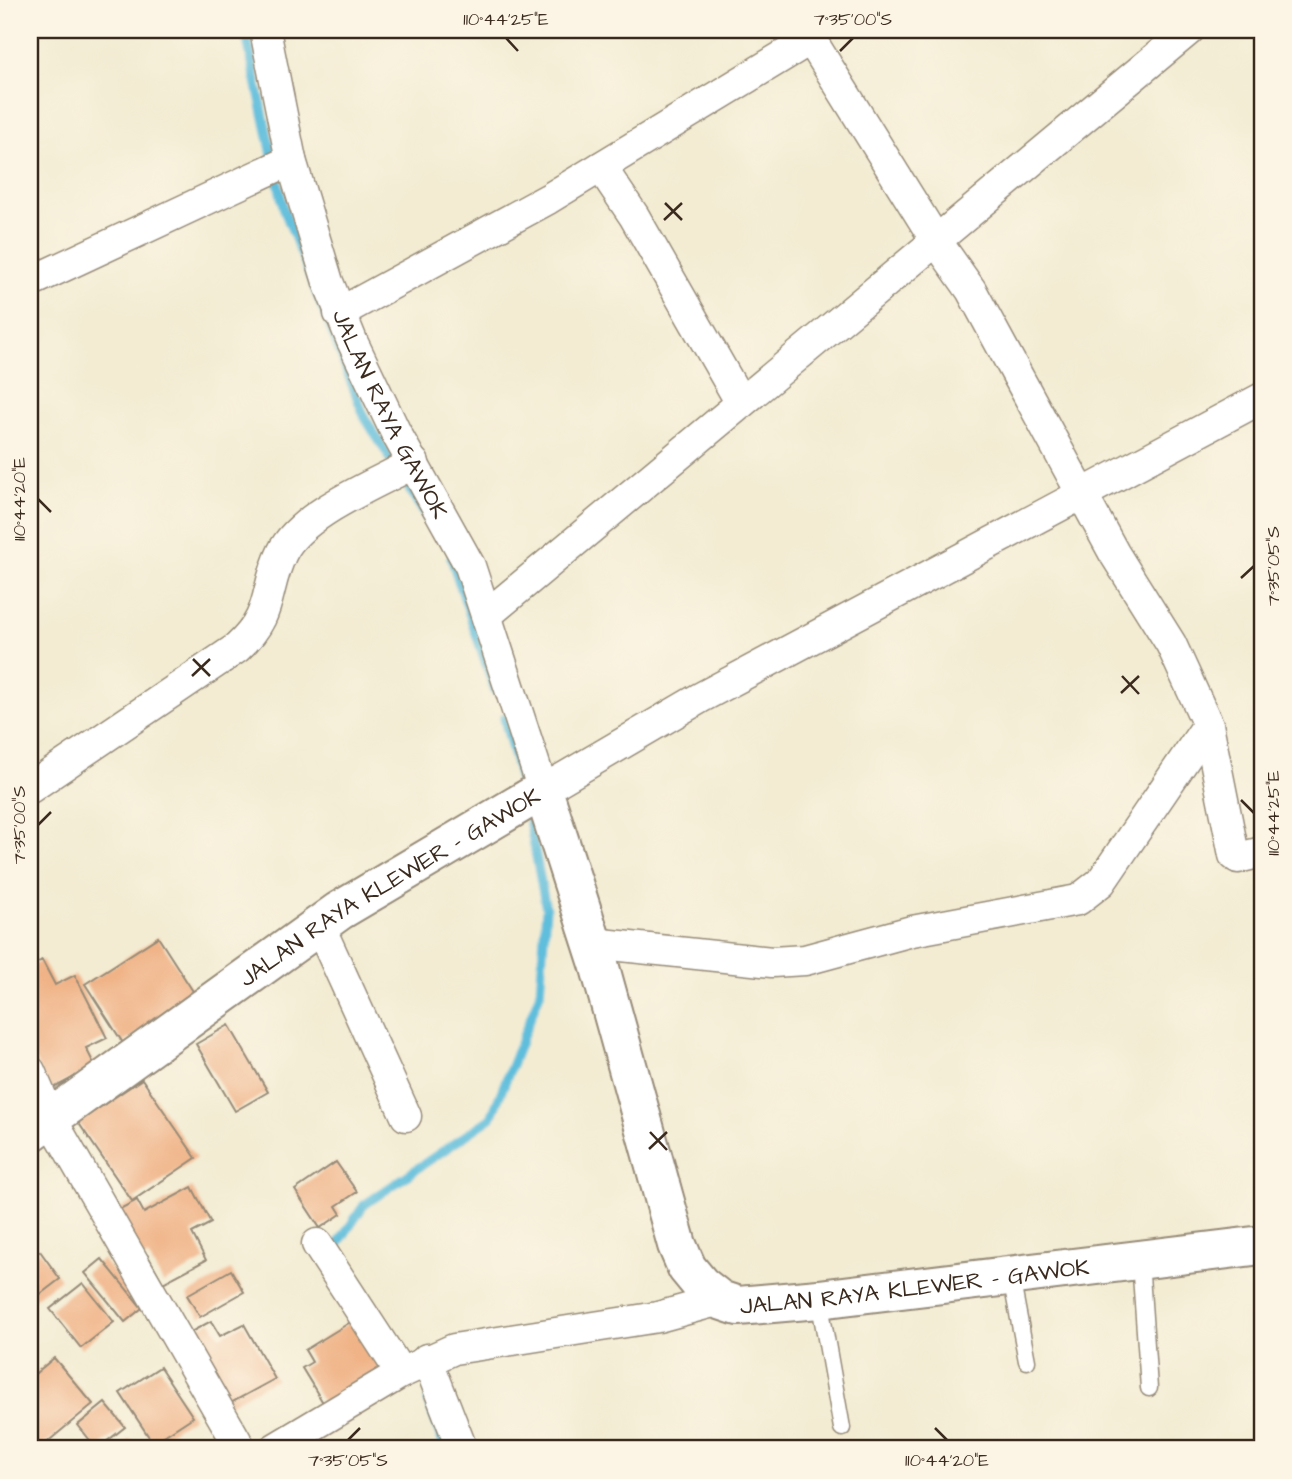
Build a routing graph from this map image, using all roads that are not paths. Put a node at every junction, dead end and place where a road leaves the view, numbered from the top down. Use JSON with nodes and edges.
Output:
{"nodes":[{"id":1,"x":265,"y":30,"type":"edge"},
{"id":2,"x":1189,"y":30,"type":"edge"},
{"id":3,"x":808,"y":34,"type":"edge"},
{"id":4,"x":280,"y":165,"type":"junction"},
{"id":5,"x":601,"y":167,"type":"junction"},
{"id":6,"x":935,"y":239,"type":"junction"},
{"id":7,"x":30,"y":282,"type":"edge"},
{"id":8,"x":339,"y":313,"type":"junction"},
{"id":9,"x":1262,"y":398,"type":"edge"},
{"id":10,"x":741,"y":404,"type":"junction"},
{"id":11,"x":398,"y":472,"type":"junction"},
{"id":12,"x":1082,"y":494,"type":"junction"},
{"id":13,"x":488,"y":614,"type":"junction"},
{"id":14,"x":1208,"y":725,"type":"junction"},
{"id":15,"x":30,"y":788,"type":"edge"},
{"id":16,"x":543,"y":790,"type":"junction"},
{"id":17,"x":1262,"y":852,"type":"edge"},
{"id":18,"x":319,"y":925,"type":"junction"},
{"id":19,"x":593,"y":943,"type":"junction"},
{"id":20,"x":30,"y":1071,"type":"edge"},
{"id":21,"x":406,"y":1116,"type":"dead end"},
{"id":22,"x":40,"y":1125,"type":"edge"},
{"id":23,"x":317,"y":1244,"type":"dead end"},
{"id":24,"x":1262,"y":1245,"type":"edge"},
{"id":25,"x":1140,"y":1261,"type":"junction"},
{"id":26,"x":1011,"y":1277,"type":"junction"},
{"id":27,"x":819,"y":1299,"type":"junction"},
{"id":28,"x":720,"y":1300,"type":"junction"},
{"id":29,"x":427,"y":1359,"type":"junction"},
{"id":30,"x":1027,"y":1361,"type":"dead end"},
{"id":31,"x":401,"y":1373,"type":"junction"},
{"id":32,"x":1149,"y":1388,"type":"dead end"},
{"id":33,"x":842,"y":1428,"type":"dead end"},
{"id":34,"x":241,"y":1449,"type":"edge"},
{"id":35,"x":274,"y":1449,"type":"edge"},
{"id":36,"x":462,"y":1449,"type":"edge"}],
"edges":[{"from":1,"to":4,"type":"street","name":"JALAN RAYA GAWOK"},
{"from":2,"to":6,"type":"street"},
{"from":3,"to":5,"type":"street"},
{"from":3,"to":6,"type":"street"},
{"from":4,"to":7,"type":"street"},
{"from":4,"to":8,"type":"street","name":"JALAN RAYA GAWOK"},
{"from":5,"to":8,"type":"street"},
{"from":5,"to":10,"type":"street"},
{"from":6,"to":10,"type":"street"},
{"from":6,"to":12,"type":"street"},
{"from":8,"to":11,"type":"street","name":"JALAN RAYA GAWOK"},
{"from":9,"to":12,"type":"street"},
{"from":10,"to":13,"type":"street"},
{"from":11,"to":13,"type":"street","name":"JALAN RAYA GAWOK"},
{"from":11,"to":15,"type":"street"},
{"from":12,"to":14,"type":"street"},
{"from":12,"to":16,"type":"street"},
{"from":13,"to":16,"type":"street","name":"JALAN RAYA GAWOK"},
{"from":14,"to":17,"type":"street"},
{"from":14,"to":19,"type":"street"},
{"from":16,"to":18,"type":"main road","name":"JALAN RAYA KLEWER - GAWOK"},
{"from":16,"to":19,"type":"main road","name":"JALAN RAYA KLEWER - GAWOK"},
{"from":18,"to":21,"type":"street"},
{"from":18,"to":22,"type":"main road","name":"JALAN RAYA KLEWER - GAWOK"},
{"from":19,"to":28,"type":"main road","name":"JALAN RAYA KLEWER - GAWOK"},
{"from":20,"to":22,"type":"street"},
{"from":22,"to":34,"type":"street"},
{"from":23,"to":31,"type":"street"},
{"from":24,"to":25,"type":"main road","name":"JALAN RAYA KLEWER - GAWOK"},
{"from":25,"to":26,"type":"main road","name":"JALAN RAYA KLEWER - GAWOK"},
{"from":25,"to":32,"type":"lane"},
{"from":26,"to":27,"type":"main road","name":"JALAN RAYA KLEWER - GAWOK"},
{"from":26,"to":30,"type":"lane"},
{"from":27,"to":28,"type":"main road","name":"JALAN RAYA KLEWER - GAWOK"},
{"from":27,"to":33,"type":"lane"},
{"from":28,"to":29,"type":"street"},
{"from":29,"to":31,"type":"street"},
{"from":29,"to":36,"type":"street"},
{"from":31,"to":35,"type":"street"}]}
